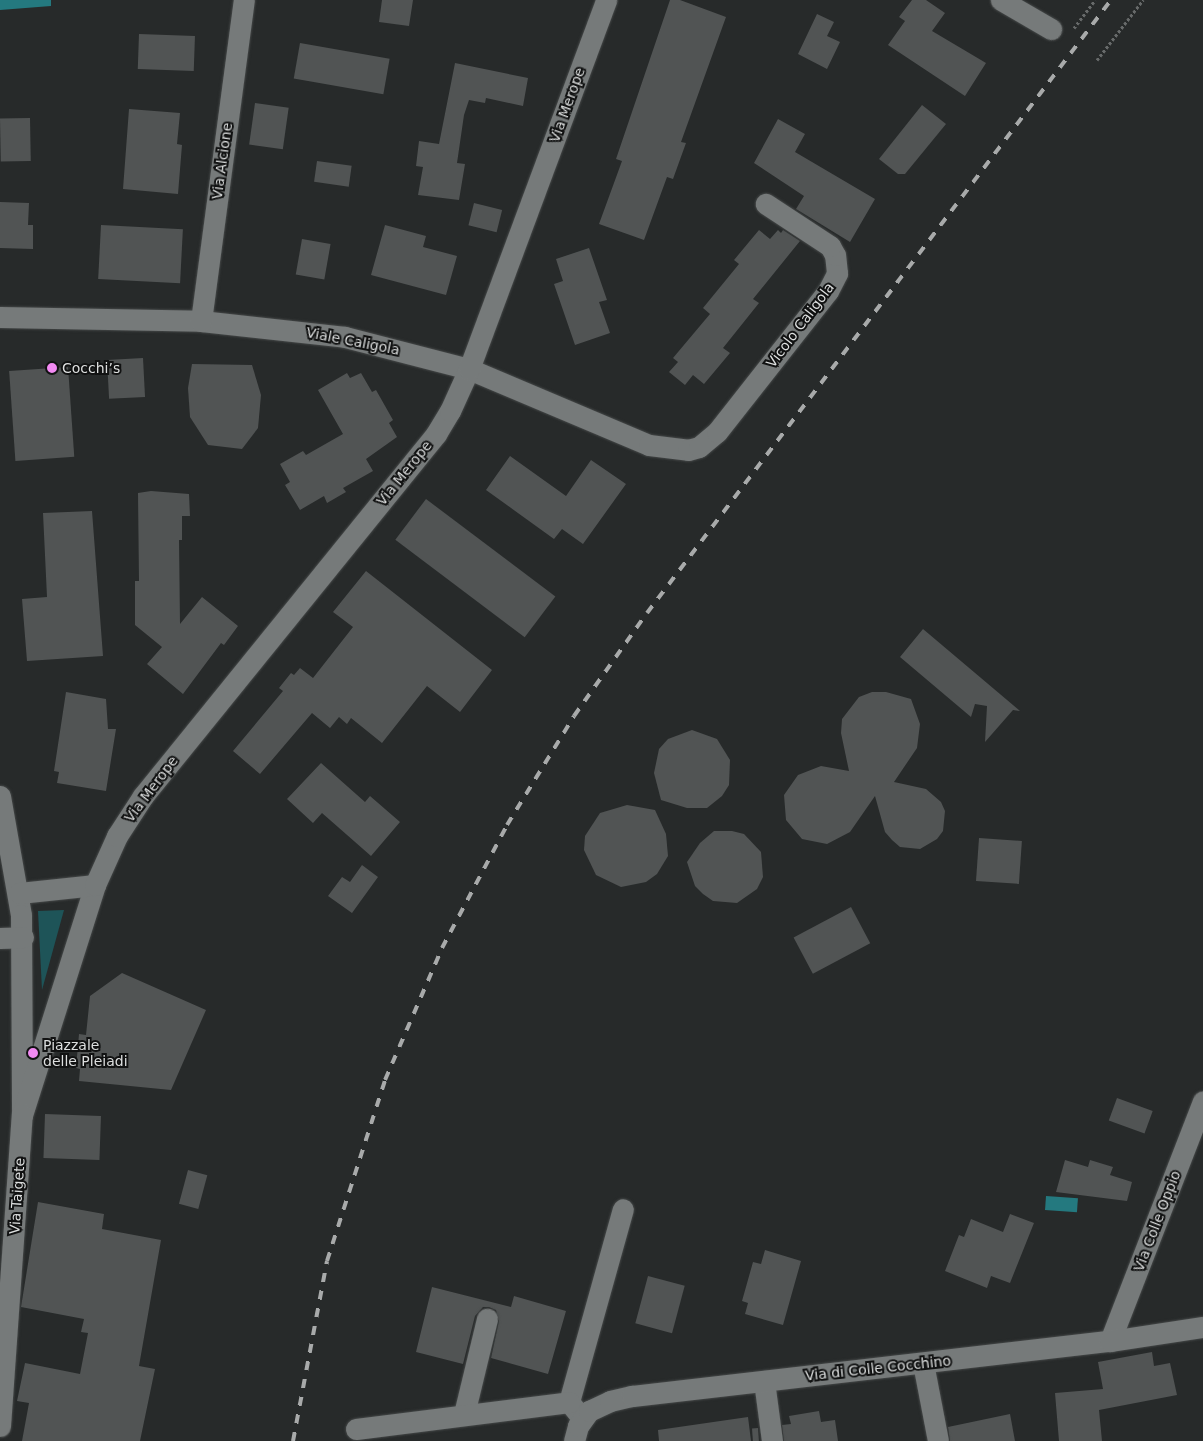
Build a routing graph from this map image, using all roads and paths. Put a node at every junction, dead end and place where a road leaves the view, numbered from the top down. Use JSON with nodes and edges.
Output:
{"nodes":[{"id":1,"x":244,"y":0,"type":"edge"},
{"id":2,"x":606,"y":0,"type":"edge"},
{"id":3,"x":1001,"y":0,"type":"edge"},
{"id":4,"x":1095,"y":0,"type":"edge"},
{"id":5,"x":1143,"y":0,"type":"edge"},
{"id":6,"x":1061,"y":31,"type":"joint"},
{"id":7,"x":1097,"y":60,"type":"dead end"},
{"id":8,"x":766,"y":204,"type":"dead end"},
{"id":9,"x":0,"y":317,"type":"edge"},
{"id":10,"x":201,"y":321,"type":"junction"},
{"id":11,"x":469,"y":369,"type":"junction"},
{"id":12,"x":688,"y":450,"type":"joint"},
{"id":13,"x":0,"y":796,"type":"edge"},
{"id":14,"x":95,"y":885,"type":"junction"},
{"id":15,"x":19,"y":894,"type":"junction"},
{"id":16,"x":22,"y":937,"type":"junction"},
{"id":17,"x":0,"y":938,"type":"edge"},
{"id":18,"x":1203,"y":1101,"type":"edge"},
{"id":19,"x":22,"y":1115,"type":"junction"},
{"id":20,"x":623,"y":1209,"type":"dead end"},
{"id":21,"x":487,"y":1318,"type":"dead end"},
{"id":22,"x":1203,"y":1327,"type":"edge"},
{"id":23,"x":1110,"y":1341,"type":"junction"},
{"id":24,"x":923,"y":1364,"type":"junction"},
{"id":25,"x":764,"y":1381,"type":"junction"},
{"id":26,"x":576,"y":1410,"type":"junction"},
{"id":27,"x":464,"y":1414,"type":"junction"},
{"id":28,"x":0,"y":1426,"type":"edge"},
{"id":29,"x":356,"y":1430,"type":"dead end"},
{"id":30,"x":574,"y":1441,"type":"edge"},
{"id":31,"x":772,"y":1441,"type":"edge"},
{"id":32,"x":938,"y":1441,"type":"edge"}],
"edges":[{"from":1,"to":10,"type":"street","name":"Via Alcione"},
{"from":2,"to":11,"type":"street","name":"Via Merope"},
{"from":3,"to":6,"type":"street"},
{"from":4,"to":6,"type":"path"},
{"from":5,"to":7,"type":"path"},
{"from":8,"to":12,"type":"street","name":"Vicolo Caligola"},
{"from":9,"to":10,"type":"street","name":"Viale Caligola"},
{"from":10,"to":11,"type":"street","name":"Viale Caligola"},
{"from":11,"to":12,"type":"street","name":"Viale Caligola"},
{"from":11,"to":14,"type":"street","name":"Via Merope"},
{"from":13,"to":15,"type":"street"},
{"from":14,"to":15,"type":"street"},
{"from":14,"to":19,"type":"street"},
{"from":15,"to":16,"type":"street"},
{"from":16,"to":17,"type":"street"},
{"from":16,"to":19,"type":"street"},
{"from":18,"to":23,"type":"street","name":"Via Colle Oppio"},
{"from":19,"to":28,"type":"street","name":"Via Taigete"},
{"from":20,"to":26,"type":"street"},
{"from":21,"to":27,"type":"street"},
{"from":22,"to":23,"type":"street","name":"Via di Colle Cocchino"},
{"from":23,"to":24,"type":"street","name":"Via di Colle Cocchino"},
{"from":24,"to":25,"type":"street","name":"Via di Colle Cocchino"},
{"from":24,"to":32,"type":"street"},
{"from":25,"to":26,"type":"street","name":"Via di Colle Cocchino"},
{"from":25,"to":31,"type":"street"},
{"from":26,"to":27,"type":"street"},
{"from":26,"to":30,"type":"street"},
{"from":27,"to":29,"type":"street"}]}
